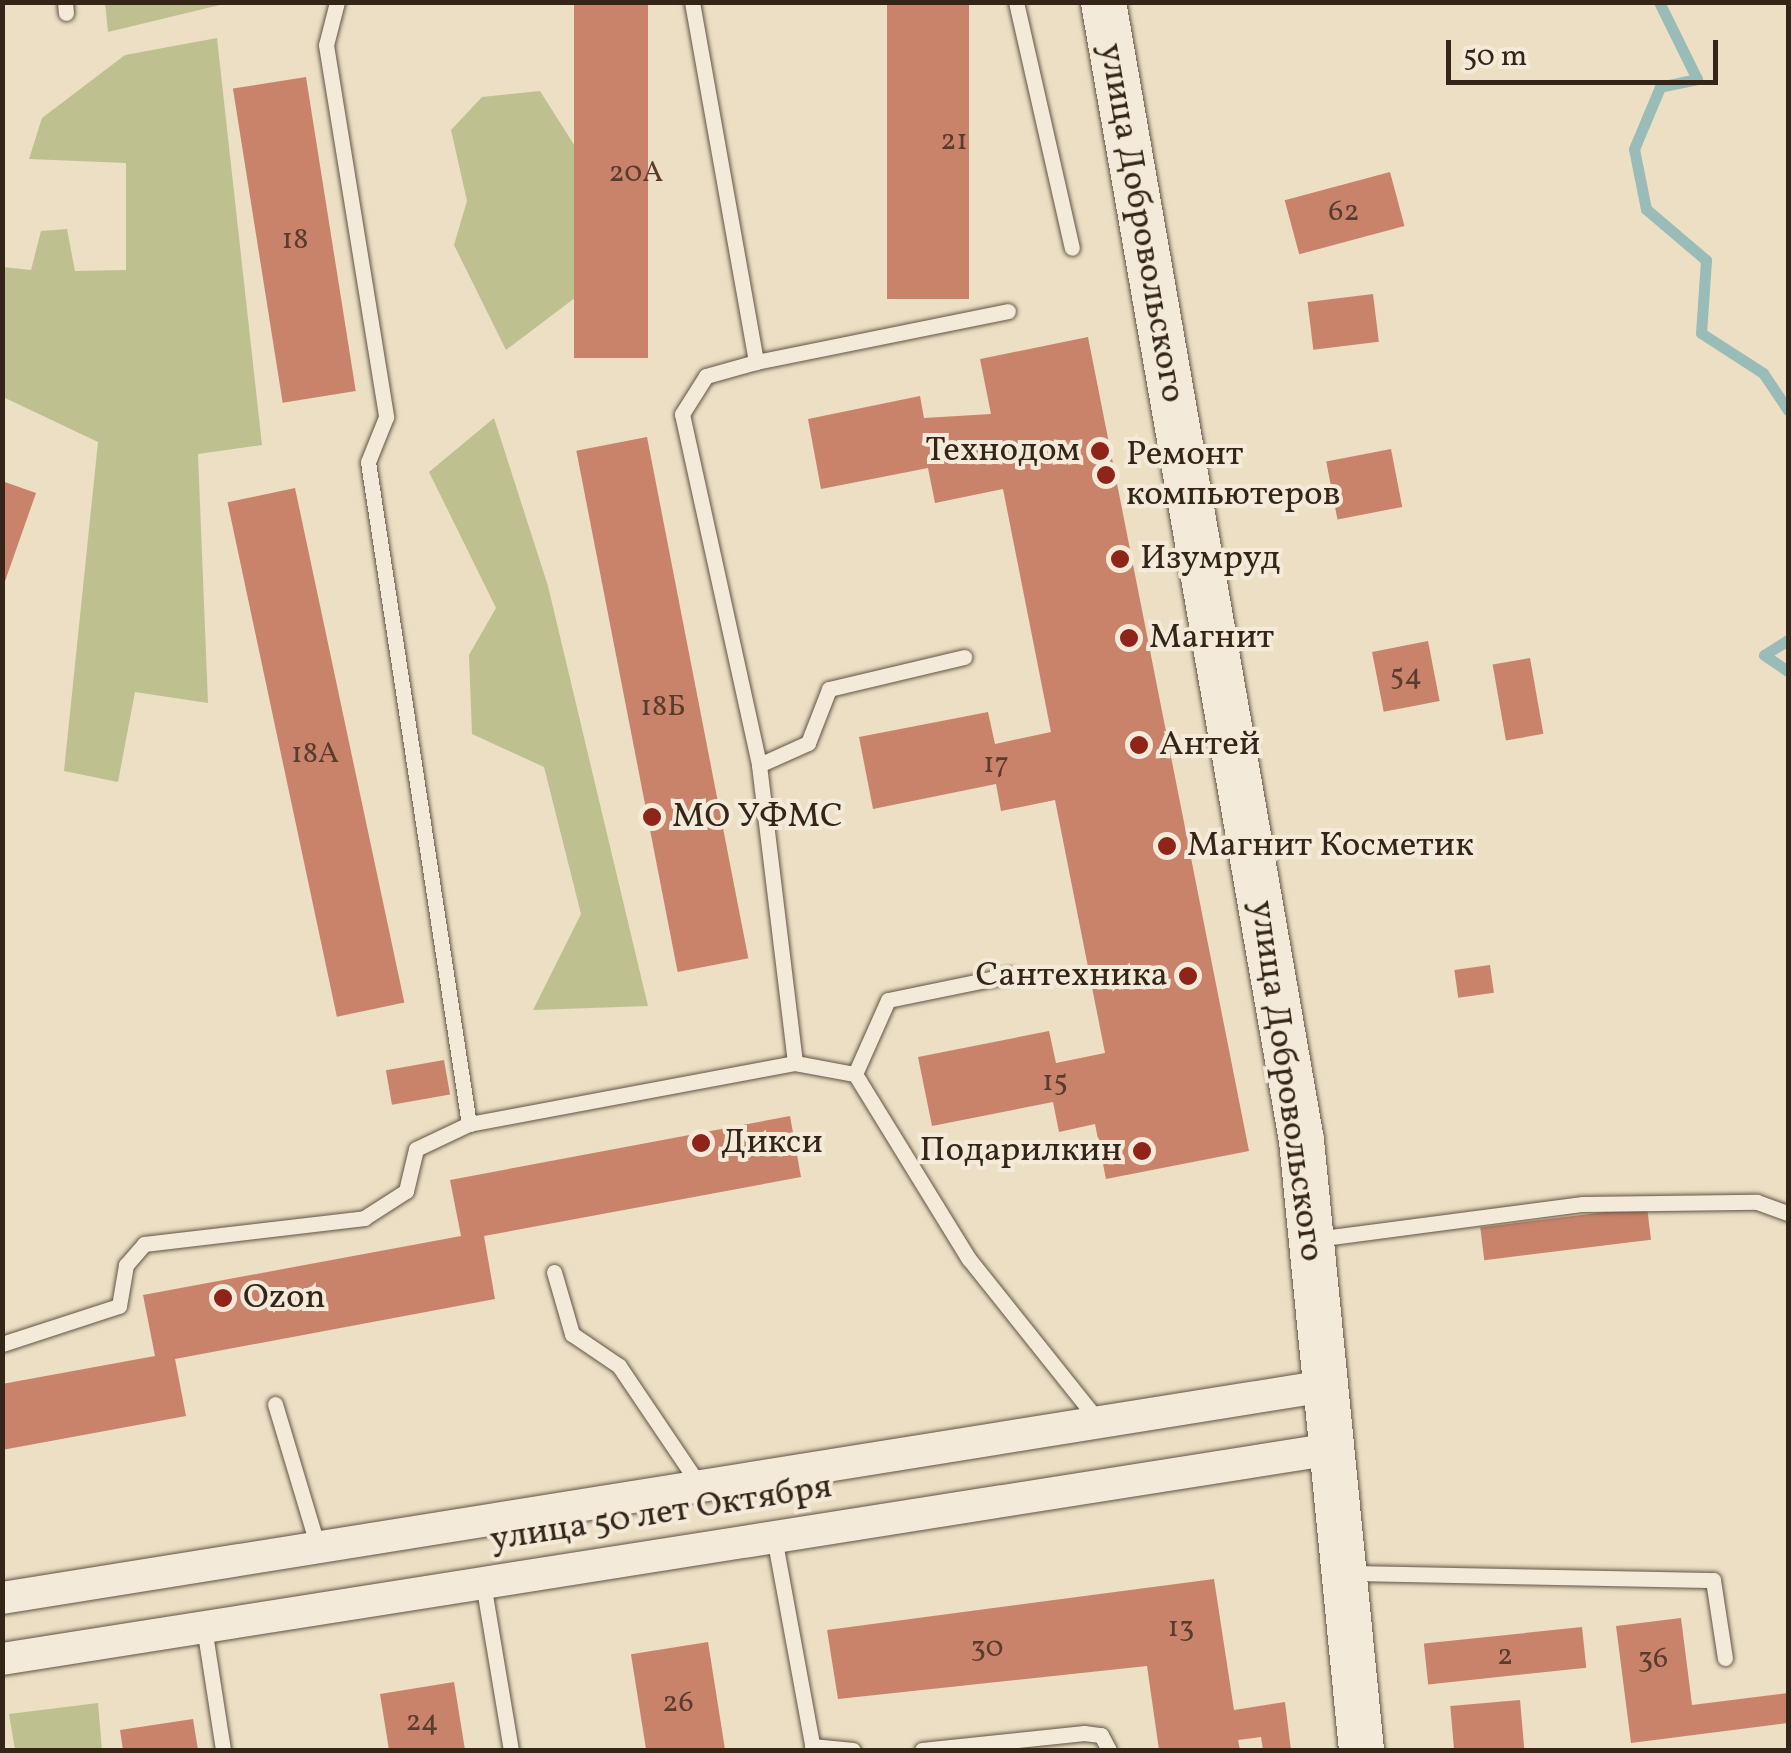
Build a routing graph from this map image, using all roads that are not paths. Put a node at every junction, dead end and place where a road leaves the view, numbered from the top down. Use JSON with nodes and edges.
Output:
{"nodes":[{"id":1,"x":338,"y":2,"type":"edge"},
{"id":2,"x":692,"y":2,"type":"edge"},
{"id":3,"x":1016,"y":2,"type":"edge"},
{"id":4,"x":1103,"y":2,"type":"edge"},
{"id":5,"x":1072,"y":248,"type":"dead end"},
{"id":6,"x":1008,"y":311,"type":"dead end"},
{"id":7,"x":756,"y":362,"type":"junction"},
{"id":8,"x":964,"y":657,"type":"dead end"},
{"id":9,"x":759,"y":765,"type":"junction"},
{"id":10,"x":1010,"y":975,"type":"dead end"},
{"id":11,"x":795,"y":1063,"type":"junction"},
{"id":12,"x":855,"y":1074,"type":"junction"},
{"id":13,"x":469,"y":1124,"type":"junction"},
{"id":14,"x":1788,"y":1212,"type":"edge"},
{"id":15,"x":1312,"y":1240,"type":"junction"},
{"id":16,"x":554,"y":1272,"type":"dead end"},
{"id":17,"x":2,"y":1344,"type":"edge"},
{"id":18,"x":1326,"y":1386,"type":"junction"},
{"id":19,"x":275,"y":1404,"type":"dead end"},
{"id":20,"x":1099,"y":1422,"type":"junction"},
{"id":21,"x":1332,"y":1449,"type":"junction"},
{"id":22,"x":700,"y":1486,"type":"junction"},
{"id":23,"x":774,"y":1537,"type":"junction"},
{"id":24,"x":318,"y":1547,"type":"junction"},
{"id":25,"x":1344,"y":1572,"type":"junction"},
{"id":26,"x":483,"y":1583,"type":"junction"},
{"id":27,"x":2,"y":1598,"type":"edge"},
{"id":28,"x":204,"y":1627,"type":"junction"},
{"id":29,"x":1725,"y":1658,"type":"dead end"},
{"id":30,"x":2,"y":1659,"type":"edge"},
{"id":31,"x":812,"y":1748,"type":"edge"},
{"id":32,"x":223,"y":1750,"type":"edge"},
{"id":33,"x":511,"y":1750,"type":"edge"},
{"id":34,"x":854,"y":1750,"type":"edge"},
{"id":35,"x":922,"y":1750,"type":"edge"},
{"id":36,"x":1109,"y":1750,"type":"edge"},
{"id":37,"x":1361,"y":1750,"type":"edge"}],
"edges":[{"from":1,"to":13,"type":"lane"},
{"from":2,"to":7,"type":"lane"},
{"from":3,"to":5,"type":"lane"},
{"from":4,"to":15,"type":"street","name":"улица Добровольского"},
{"from":6,"to":7,"type":"lane"},
{"from":7,"to":9,"type":"lane"},
{"from":8,"to":9,"type":"lane"},
{"from":9,"to":11,"type":"lane"},
{"from":10,"to":12,"type":"lane"},
{"from":11,"to":12,"type":"lane"},
{"from":11,"to":13,"type":"lane"},
{"from":12,"to":20,"type":"lane"},
{"from":13,"to":17,"type":"lane"},
{"from":14,"to":15,"type":"lane"},
{"from":15,"to":18,"type":"street","name":"улица Добровольского"},
{"from":16,"to":22,"type":"lane"},
{"from":18,"to":20,"type":"street","name":"улица 50 лет Октября"},
{"from":18,"to":21,"type":"street","name":"улица Добровольского"},
{"from":19,"to":24,"type":"lane"},
{"from":20,"to":22,"type":"street","name":"улица 50 лет Октября"},
{"from":21,"to":23,"type":"street","name":"улица 50 лет Октября"},
{"from":21,"to":25,"type":"street","name":"улица Добровольского"},
{"from":22,"to":24,"type":"street","name":"улица 50 лет Октября"},
{"from":23,"to":26,"type":"street","name":"улица 50 лет Октября"},
{"from":23,"to":31,"type":"lane"},
{"from":24,"to":27,"type":"street","name":"улица 50 лет Октября"},
{"from":25,"to":29,"type":"lane"},
{"from":25,"to":37,"type":"street","name":"улица Добровольского"},
{"from":26,"to":28,"type":"street","name":"улица 50 лет Октября"},
{"from":26,"to":33,"type":"lane"},
{"from":28,"to":30,"type":"street","name":"улица 50 лет Октября"},
{"from":28,"to":32,"type":"lane"},
{"from":31,"to":34,"type":"lane"},
{"from":35,"to":36,"type":"lane"}]}
